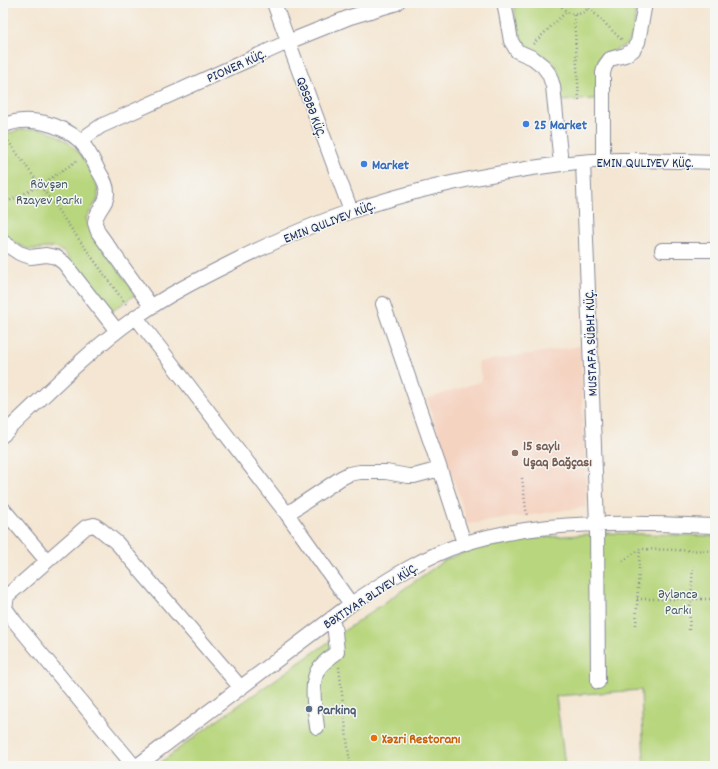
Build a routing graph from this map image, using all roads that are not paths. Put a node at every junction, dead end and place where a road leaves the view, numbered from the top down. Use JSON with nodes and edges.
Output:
{"nodes":[{"id":1,"x":274,"y":3,"type":"edge"},
{"id":2,"x":397,"y":3,"type":"edge"},
{"id":3,"x":505,"y":3,"type":"edge"},
{"id":4,"x":645,"y":3,"type":"edge"},
{"id":5,"x":288,"y":42,"type":"junction"},
{"id":6,"x":4,"y":131,"type":"edge"},
{"id":7,"x":81,"y":142,"type":"junction"},
{"id":8,"x":603,"y":160,"type":"junction"},
{"id":9,"x":583,"y":162,"type":"junction"},
{"id":10,"x":715,"y":162,"type":"edge"},
{"id":11,"x":561,"y":164,"type":"junction"},
{"id":12,"x":351,"y":211,"type":"junction"},
{"id":13,"x":3,"y":242,"type":"edge"},
{"id":14,"x":662,"y":250,"type":"dead end"},
{"id":15,"x":715,"y":250,"type":"edge"},
{"id":16,"x":383,"y":304,"type":"dead end"},
{"id":17,"x":151,"y":306,"type":"junction"},
{"id":18,"x":136,"y":317,"type":"junction"},
{"id":19,"x":117,"y":331,"type":"junction"},
{"id":20,"x":3,"y":435,"type":"edge"},
{"id":21,"x":440,"y":469,"type":"junction"},
{"id":22,"x":3,"y":508,"type":"edge"},
{"id":23,"x":287,"y":514,"type":"junction"},
{"id":24,"x":7,"y":524,"type":"edge"},
{"id":25,"x":597,"y":524,"type":"junction"},
{"id":26,"x":715,"y":526,"type":"edge"},
{"id":27,"x":464,"y":543,"type":"junction"},
{"id":28,"x":47,"y":561,"type":"junction"},
{"id":29,"x":351,"y":604,"type":"junction"},
{"id":30,"x":332,"y":618,"type":"junction"},
{"id":31,"x":598,"y":682,"type":"dead end"},
{"id":32,"x":241,"y":688,"type":"junction"},
{"id":33,"x":317,"y":726,"type":"dead end"},
{"id":34,"x":135,"y":766,"type":"edge"}],
"edges":[{"from":1,"to":5,"type":"street","name":"QƏSƏBƏ KÜÇ."},
{"from":2,"to":5,"type":"street","name":"PIONER KÜÇ."},
{"from":3,"to":11,"type":"street"},
{"from":4,"to":8,"type":"street"},
{"from":5,"to":7,"type":"street","name":"PIONER KÜÇ."},
{"from":5,"to":12,"type":"street","name":"QƏSƏBƏ KÜÇ."},
{"from":6,"to":7,"type":"street"},
{"from":7,"to":17,"type":"street"},
{"from":8,"to":9,"type":"street","name":"EMIN QULIYEV KÜÇ."},
{"from":8,"to":10,"type":"street","name":"EMIN QULIYEV KÜÇ."},
{"from":9,"to":11,"type":"street","name":"EMIN QULIYEV KÜÇ."},
{"from":9,"to":25,"type":"street","name":"MUSTAFA SÜBHI KÜÇ."},
{"from":11,"to":12,"type":"street","name":"EMIN QULIYEV KÜÇ."},
{"from":12,"to":17,"type":"street","name":"EMIN QULIYEV KÜÇ."},
{"from":13,"to":19,"type":"street"},
{"from":14,"to":15,"type":"street"},
{"from":16,"to":21,"type":"street"},
{"from":17,"to":18,"type":"street","name":"EMIN QULIYEV KÜÇ."},
{"from":18,"to":19,"type":"street","name":"EMIN QULIYEV KÜÇ."},
{"from":18,"to":23,"type":"street"},
{"from":19,"to":20,"type":"street","name":"EMIN QULIYEV KÜÇ."},
{"from":21,"to":23,"type":"street"},
{"from":21,"to":27,"type":"street"},
{"from":22,"to":24,"type":"street"},
{"from":23,"to":29,"type":"street"},
{"from":24,"to":28,"type":"street"},
{"from":25,"to":26,"type":"street","name":"BƏXTIYAR ƏLIYEV KÜÇ."},
{"from":25,"to":27,"type":"street","name":"BƏXTIYAR ƏLIYEV KÜÇ."},
{"from":25,"to":31,"type":"street","name":"MUSTAFA SÜBHI KÜÇ."},
{"from":27,"to":29,"type":"street","name":"BƏXTIYAR ƏLIYEV KÜÇ."},
{"from":28,"to":32,"type":"street"},
{"from":28,"to":34,"type":"street"},
{"from":29,"to":30,"type":"street","name":"BƏXTIYAR ƏLIYEV KÜÇ."},
{"from":30,"to":32,"type":"street","name":"BƏXTIYAR ƏLIYEV KÜÇ."},
{"from":30,"to":33,"type":"street"},
{"from":32,"to":34,"type":"street","name":"BƏXTIYAR ƏLIYEV KÜÇ."}]}
